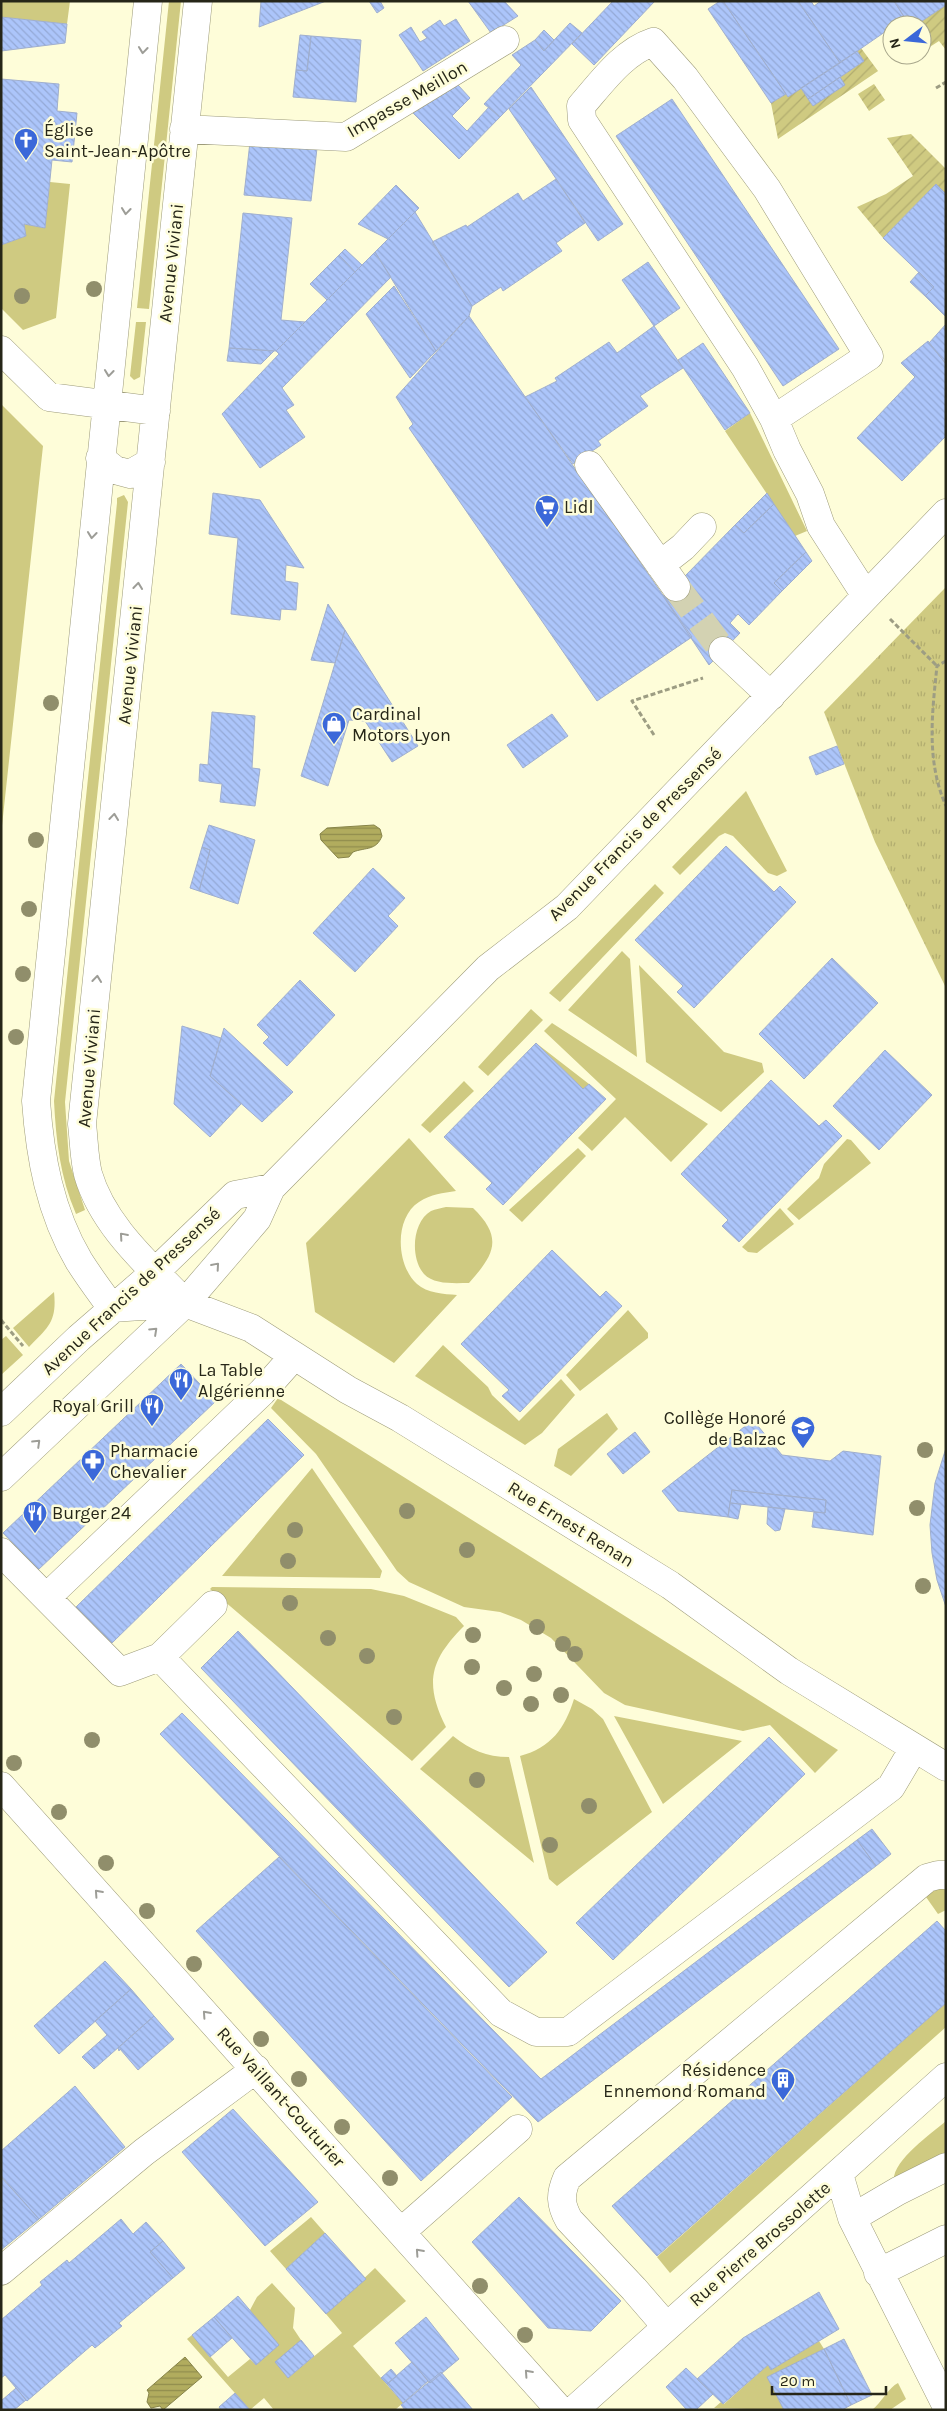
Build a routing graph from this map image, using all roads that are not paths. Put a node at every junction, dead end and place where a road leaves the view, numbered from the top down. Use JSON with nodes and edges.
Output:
{"nodes":[{"id":1,"x":148,"y":1,"type":"edge"},
{"id":2,"x":198,"y":1,"type":"edge"},
{"id":3,"x":505,"y":40,"type":"dead end"},
{"id":4,"x":184,"y":129,"type":"junction"},
{"id":5,"x":1,"y":350,"type":"edge"},
{"id":6,"x":106,"y":405,"type":"junction"},
{"id":7,"x":156,"y":411,"type":"junction"},
{"id":8,"x":774,"y":419,"type":"junction"},
{"id":9,"x":100,"y":458,"type":"junction"},
{"id":10,"x":151,"y":462,"type":"junction"},
{"id":11,"x":589,"y":465,"type":"dead end"},
{"id":12,"x":946,"y":513,"type":"edge"},
{"id":13,"x":702,"y":527,"type":"dead end"},
{"id":14,"x":660,"y":565,"type":"junction"},
{"id":15,"x":676,"y":587,"type":"tunnel mouth"},
{"id":16,"x":866,"y":596,"type":"junction"},
{"id":17,"x":723,"y":651,"type":"tunnel mouth"},
{"id":18,"x":771,"y":696,"type":"junction"},
{"id":19,"x":271,"y":1188,"type":"junction"},
{"id":20,"x":155,"y":1272,"type":"junction"},
{"id":21,"x":185,"y":1303,"type":"junction"},
{"id":22,"x":112,"y":1308,"type":"junction"},
{"id":23,"x":294,"y":1356,"type":"junction"},
{"id":24,"x":1,"y":1412,"type":"edge"},
{"id":25,"x":1,"y":1476,"type":"edge"},
{"id":26,"x":1,"y":1552,"type":"edge"},
{"id":27,"x":47,"y":1597,"type":"junction"},
{"id":28,"x":213,"y":1605,"type":"dead end"},
{"id":29,"x":160,"y":1657,"type":"junction"},
{"id":30,"x":914,"y":1748,"type":"junction"},
{"id":31,"x":946,"y":1767,"type":"edge"},
{"id":32,"x":1,"y":1786,"type":"edge"},
{"id":33,"x":946,"y":1875,"type":"edge"},
{"id":34,"x":256,"y":2069,"type":"junction"},
{"id":35,"x":946,"y":2077,"type":"edge"},
{"id":36,"x":518,"y":2129,"type":"dead end"},
{"id":37,"x":946,"y":2167,"type":"edge"},
{"id":38,"x":839,"y":2174,"type":"junction"},
{"id":39,"x":852,"y":2218,"type":"junction"},
{"id":40,"x":401,"y":2232,"type":"junction"},
{"id":41,"x":946,"y":2238,"type":"edge"},
{"id":42,"x":1,"y":2271,"type":"edge"},
{"id":43,"x":878,"y":2273,"type":"junction"},
{"id":44,"x":666,"y":2326,"type":"junction"},
{"id":45,"x":946,"y":2405,"type":"edge"},
{"id":46,"x":560,"y":2410,"type":"edge"},
{"id":47,"x":574,"y":2410,"type":"edge"}],
"edges":[{"from":1,"to":6,"type":"street","one_way":true},
{"from":2,"to":4,"type":"street","name":"Avenue Viviani"},
{"from":3,"to":4,"type":"street","name":"Impasse Meillon"},
{"from":4,"to":7,"type":"street","name":"Avenue Viviani"},
{"from":5,"to":6,"type":"street"},
{"from":6,"to":7,"type":"street"},
{"from":6,"to":9,"type":"street"},
{"from":7,"to":10,"type":"street","name":"Avenue Viviani"},
{"from":8,"to":8,"type":"street"},
{"from":8,"to":16,"type":"street"},
{"from":9,"to":10,"type":"street"},
{"from":9,"to":22,"type":"street","one_way":true},
{"from":20,"to":10,"type":"street","name":"Avenue Viviani","one_way":true},
{"from":11,"to":14,"type":"street"},
{"from":12,"to":16,"type":"street","name":"Avenue Francis de Pressensé"},
{"from":13,"to":14,"type":"street"},
{"from":14,"to":15,"type":"street"},
{"from":16,"to":18,"type":"street","name":"Avenue Francis de Pressensé"},
{"from":17,"to":18,"type":"street"},
{"from":18,"to":19,"type":"street","name":"Avenue Francis de Pressensé"},
{"from":19,"to":20,"type":"street","name":"Avenue Francis de Pressensé"},
{"from":21,"to":19,"type":"street","name":"Avenue Francis de Pressensé","one_way":true},
{"from":20,"to":21,"type":"street","name":"Avenue Viviani"},
{"from":20,"to":22,"type":"street","name":"Avenue Francis de Pressensé"},
{"from":21,"to":22,"type":"street"},
{"from":21,"to":23,"type":"street","name":"Rue Ernest Renan"},
{"from":25,"to":21,"type":"street","name":"Avenue Francis de Pressensé","one_way":true},
{"from":22,"to":24,"type":"street","name":"Avenue Francis de Pressensé"},
{"from":23,"to":27,"type":"street"},
{"from":23,"to":30,"type":"street","name":"Rue Ernest Renan"},
{"from":26,"to":27,"type":"street"},
{"from":27,"to":29,"type":"street"},
{"from":28,"to":29,"type":"street"},
{"from":29,"to":30,"type":"street"},
{"from":30,"to":31,"type":"street","name":"Rue Ernest Renan"},
{"from":34,"to":32,"type":"street","name":"Rue Vaillant-Couturier","one_way":true},
{"from":33,"to":44,"type":"street"},
{"from":34,"to":40,"type":"street","name":"Rue Vaillant-Couturier"},
{"from":34,"to":42,"type":"street"},
{"from":35,"to":38,"type":"street","name":"Rue Pierre Brossolette"},
{"from":36,"to":40,"type":"street"},
{"from":37,"to":39,"type":"street"},
{"from":38,"to":39,"type":"street"},
{"from":38,"to":44,"type":"street","name":"Rue Pierre Brossolette"},
{"from":39,"to":43,"type":"street"},
{"from":46,"to":40,"type":"street","name":"Rue Vaillant-Couturier","one_way":true},
{"from":41,"to":43,"type":"street"},
{"from":43,"to":45,"type":"street"},
{"from":44,"to":47,"type":"street","name":"Rue Pierre Brossolette"}]}
